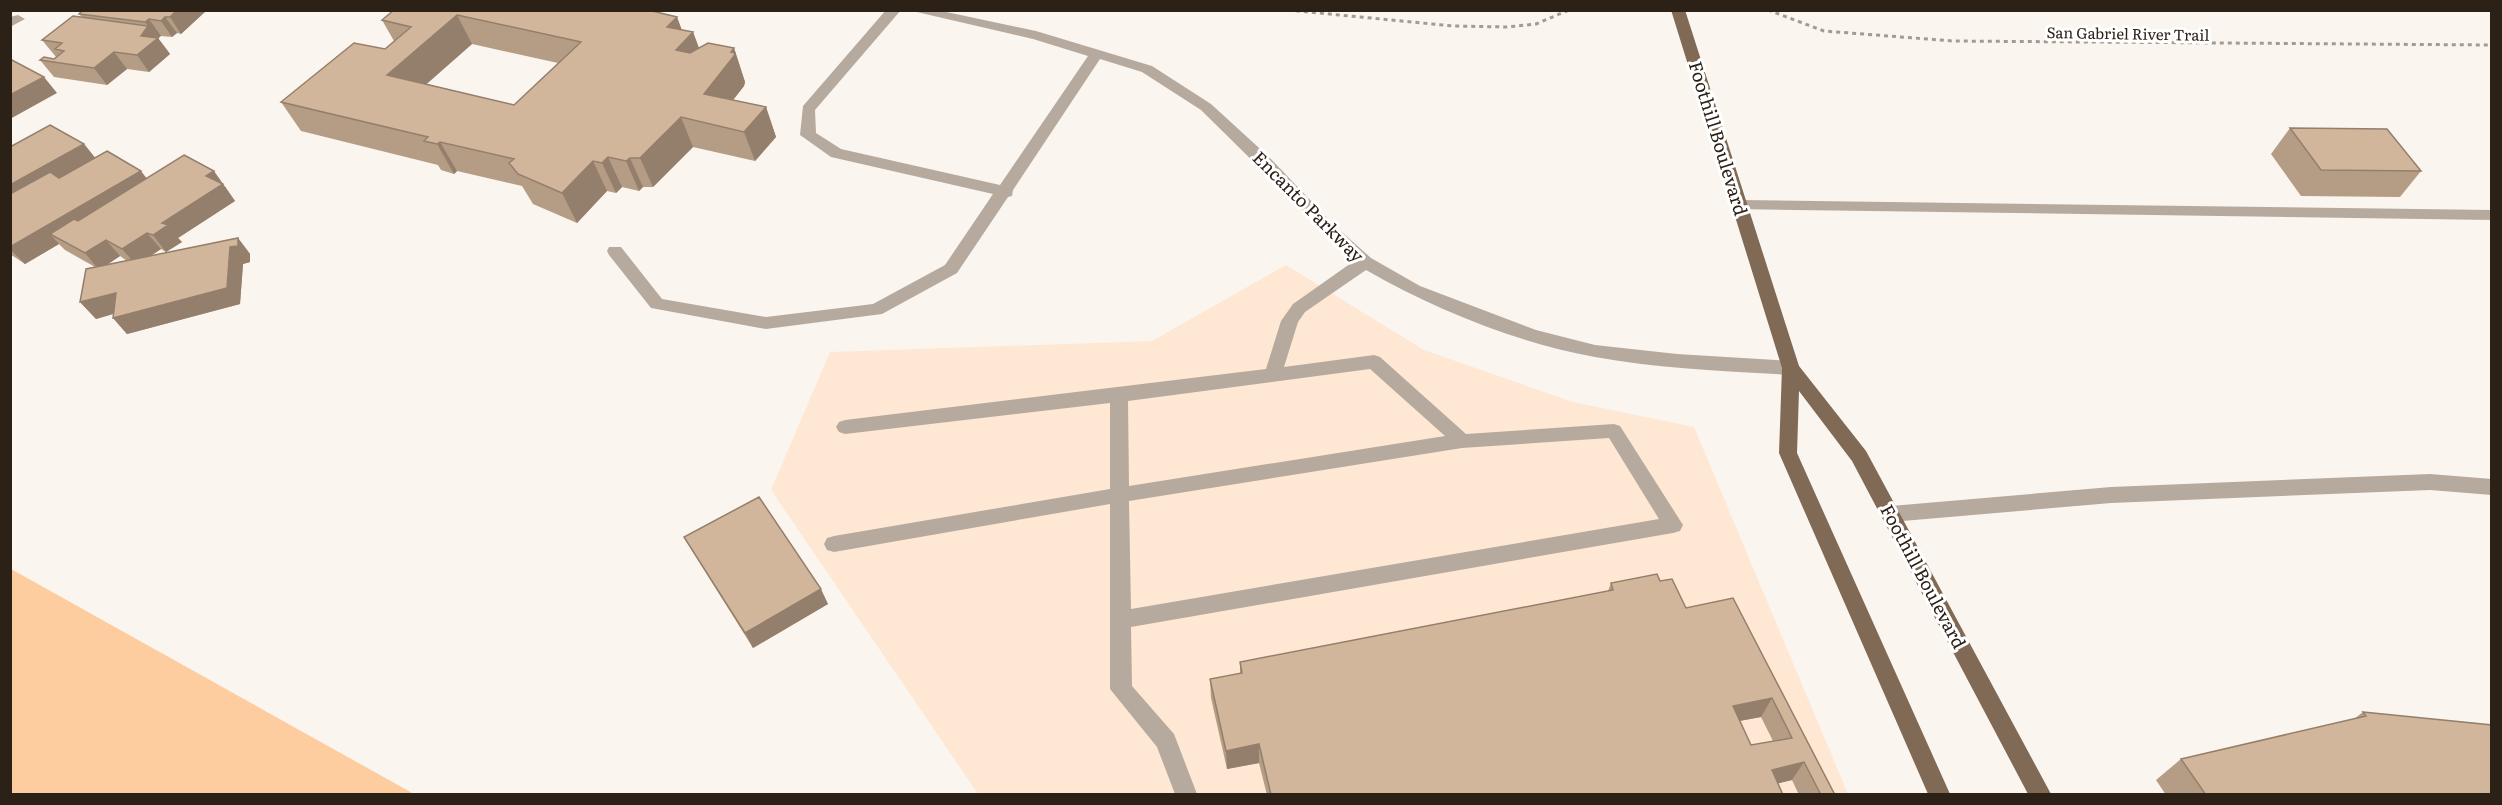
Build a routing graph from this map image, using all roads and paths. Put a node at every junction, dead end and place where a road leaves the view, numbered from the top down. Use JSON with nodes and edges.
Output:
{"nodes":[{"id":1,"x":894,"y":10,"type":"edge"},
{"id":2,"x":915,"y":10,"type":"edge"},
{"id":3,"x":1288,"y":10,"type":"edge"},
{"id":4,"x":1569,"y":10,"type":"edge"},
{"id":5,"x":1678,"y":10,"type":"edge"},
{"id":6,"x":1768,"y":10,"type":"edge"},
{"id":7,"x":2492,"y":45,"type":"edge"},
{"id":8,"x":1097,"y":53,"type":"junction"},
{"id":9,"x":1006,"y":192,"type":"junction"},
{"id":10,"x":1740,"y":205,"type":"junction"},
{"id":11,"x":2492,"y":215,"type":"edge"},
{"id":12,"x":615,"y":251,"type":"dead end"},
{"id":13,"x":1365,"y":262,"type":"junction"},
{"id":14,"x":1791,"y":368,"type":"junction"},
{"id":15,"x":1273,"y":375,"type":"junction"},
{"id":16,"x":1119,"y":395,"type":"junction"},
{"id":17,"x":845,"y":427,"type":"dead end"},
{"id":18,"x":1462,"y":441,"type":"junction"},
{"id":19,"x":2492,"y":487,"type":"edge"},
{"id":20,"x":1120,"y":495,"type":"junction"},
{"id":21,"x":1891,"y":514,"type":"junction"},
{"id":22,"x":834,"y":544,"type":"dead end"},
{"id":23,"x":1120,"y":620,"type":"junction"},
{"id":24,"x":1186,"y":795,"type":"edge"},
{"id":25,"x":1939,"y":795,"type":"edge"},
{"id":26,"x":2040,"y":795,"type":"edge"}],
"edges":[{"from":1,"to":9,"type":"street"},
{"from":2,"to":8,"type":"street","name":"Encanto Parkway"},
{"from":3,"to":4,"type":"path"},
{"from":5,"to":10,"type":"main road","name":"Foothill Boulevard"},
{"from":6,"to":7,"type":"path","name":"San Gabriel River Trail"},
{"from":8,"to":9,"type":"street"},
{"from":8,"to":13,"type":"street","name":"Encanto Parkway"},
{"from":9,"to":12,"type":"street"},
{"from":10,"to":11,"type":"street"},
{"from":10,"to":14,"type":"main road","name":"Foothill Boulevard"},
{"from":13,"to":14,"type":"street","name":"Encanto Parkway"},
{"from":13,"to":15,"type":"street"},
{"from":14,"to":21,"type":"main road","name":"Foothill Boulevard"},
{"from":14,"to":25,"type":"main road","name":"Foothill Boulevard"},
{"from":15,"to":16,"type":"street"},
{"from":15,"to":18,"type":"street"},
{"from":16,"to":17,"type":"street"},
{"from":16,"to":20,"type":"street"},
{"from":18,"to":20,"type":"street"},
{"from":18,"to":23,"type":"street"},
{"from":19,"to":21,"type":"street"},
{"from":20,"to":22,"type":"street"},
{"from":20,"to":23,"type":"street"},
{"from":21,"to":26,"type":"main road","name":"Foothill Boulevard"},
{"from":23,"to":24,"type":"street"}]}
